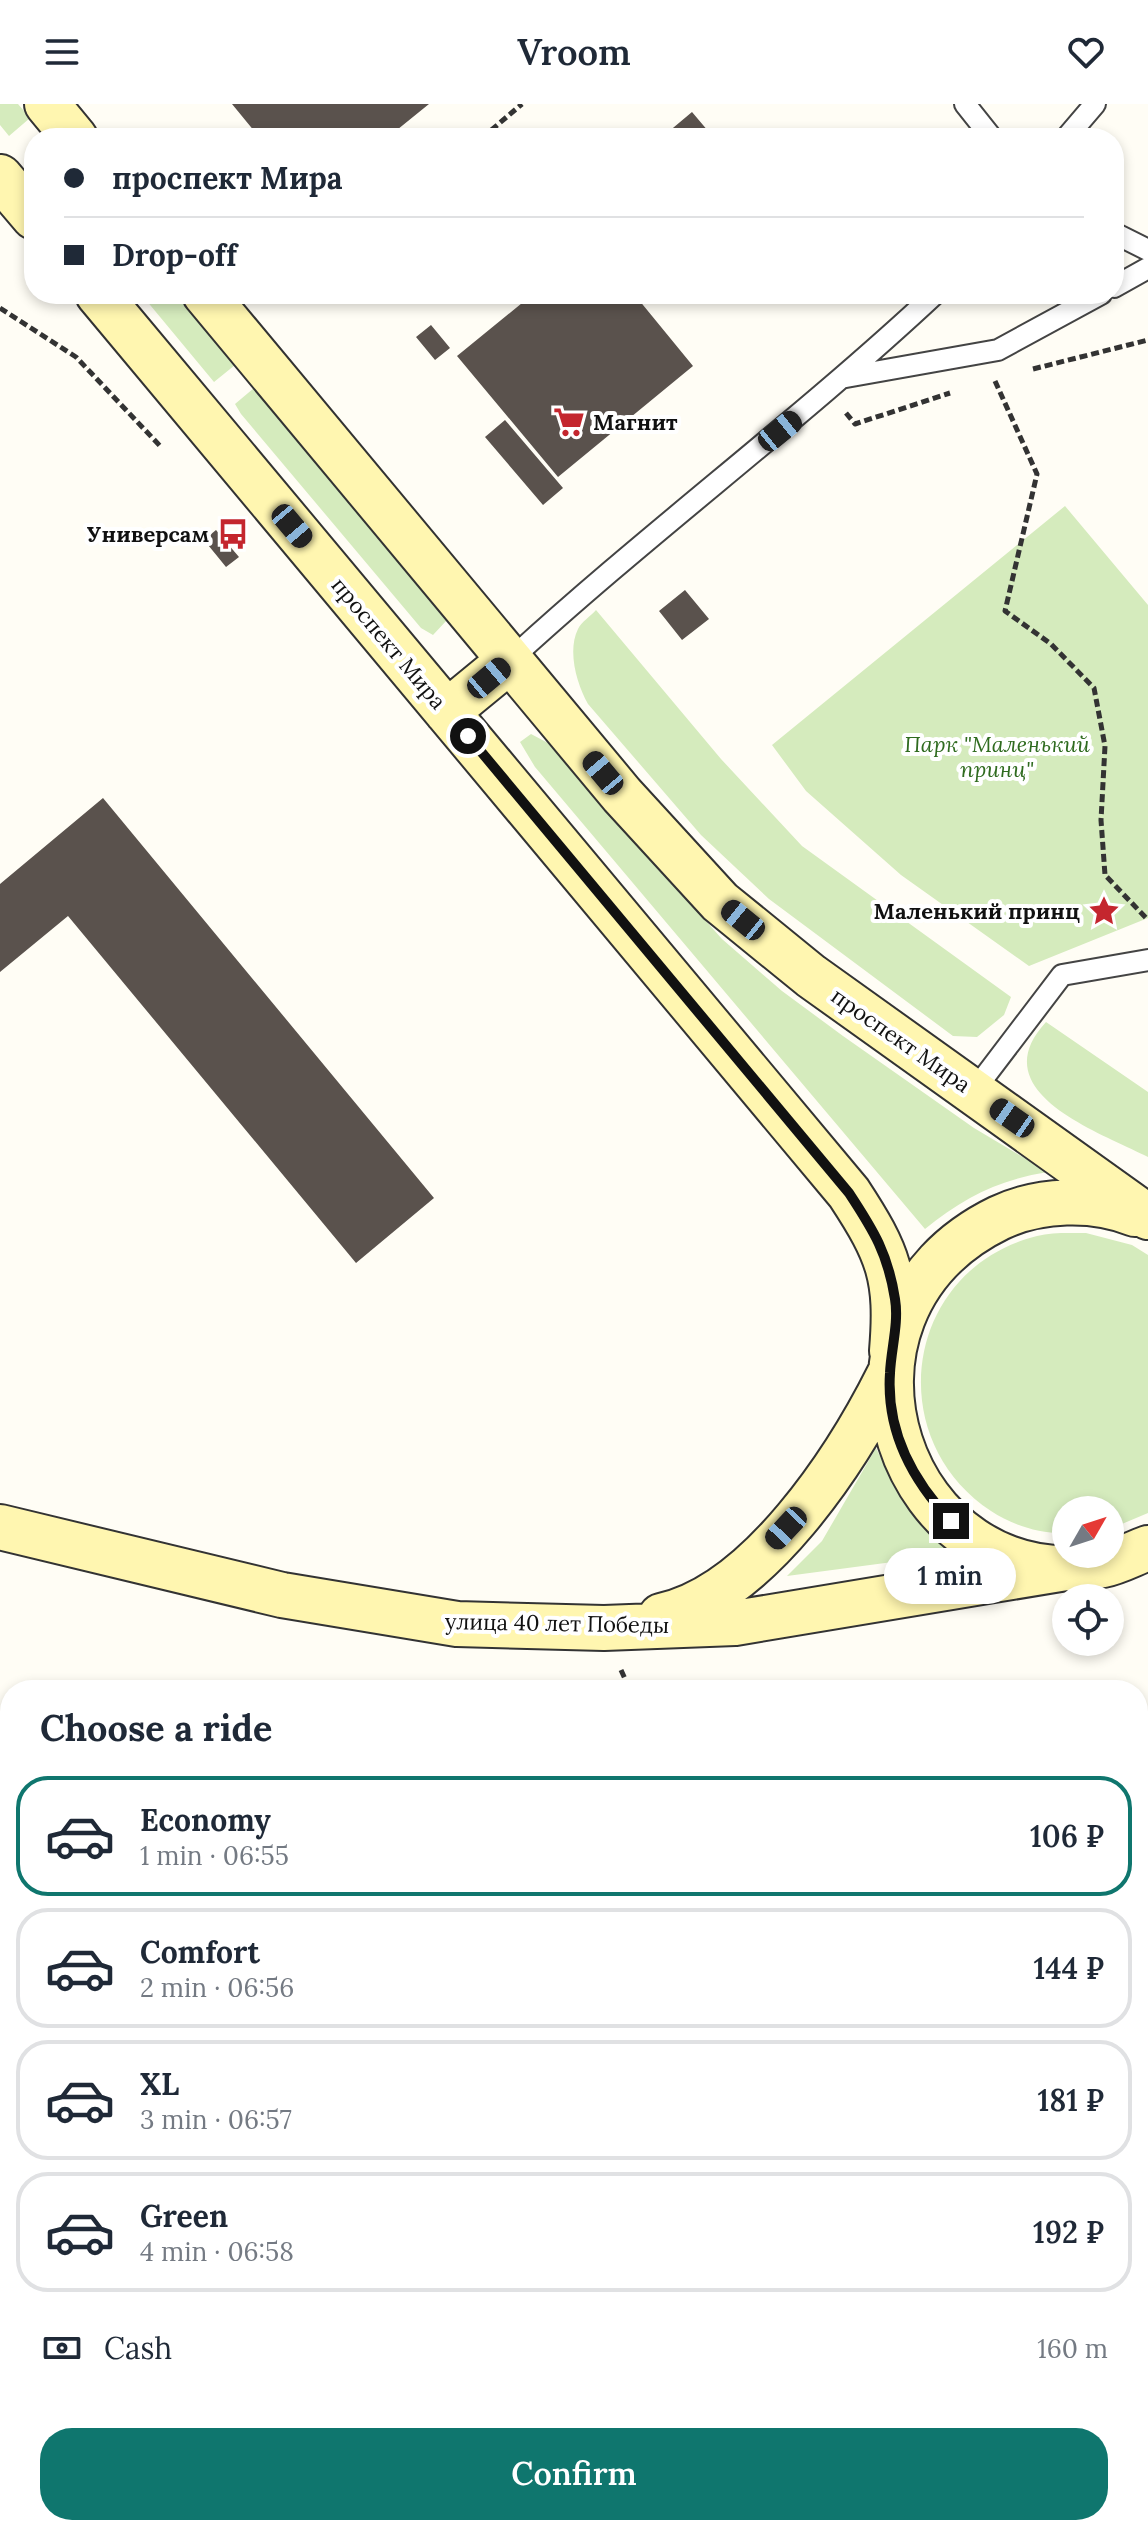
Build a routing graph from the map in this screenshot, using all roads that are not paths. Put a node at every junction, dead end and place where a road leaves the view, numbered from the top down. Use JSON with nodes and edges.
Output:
{"nodes":[{"id":1,"x":47,"y":104,"type":"edge"},
{"id":2,"x":965,"y":104,"type":"edge"},
{"id":3,"x":1095,"y":104,"type":"edge"},
{"id":4,"x":67,"y":128,"type":"edge"},
{"id":5,"x":984,"y":128,"type":"edge"},
{"id":6,"x":1075,"y":128,"type":"edge"},
{"id":7,"x":1124,"y":238,"type":"edge"},
{"id":8,"x":1148,"y":250,"type":"edge"},
{"id":9,"x":1148,"y":268,"type":"edge"},
{"id":10,"x":1124,"y":281,"type":"edge"},
{"id":11,"x":106,"y":304,"type":"edge"},
{"id":12,"x":213,"y":304,"type":"edge"},
{"id":13,"x":924,"y":304,"type":"edge"},
{"id":14,"x":1083,"y":304,"type":"edge"},
{"id":15,"x":846,"y":377,"type":"junction"},
{"id":16,"x":509,"y":661,"type":"junction"},
{"id":17,"x":447,"y":712,"type":"junction"},
{"id":18,"x":1148,"y":960,"type":"edge"},
{"id":19,"x":973,"y":1092,"type":"junction"},
{"id":20,"x":1148,"y":1218,"type":"edge"},
{"id":21,"x":891,"y":1363,"type":"junction"},
{"id":22,"x":0,"y":1527,"type":"edge"},
{"id":23,"x":1148,"y":1548,"type":"edge"},
{"id":24,"x":1124,"y":1555,"type":"edge"},
{"id":25,"x":1148,"y":1556,"type":"edge"},
{"id":26,"x":1124,"y":1560,"type":"edge"},
{"id":27,"x":1052,"y":1565,"type":"edge"},
{"id":28,"x":1076,"y":1568,"type":"edge"},
{"id":29,"x":604,"y":1628,"type":"junction"}],
"edges":[{"from":1,"to":4,"type":"street"},
{"from":2,"to":5,"type":"lane"},
{"from":3,"to":6,"type":"lane"},
{"from":7,"to":8,"type":"lane"},
{"from":9,"to":10,"type":"lane"},
{"from":11,"to":17,"type":"street","name":"проспект Мира"},
{"from":12,"to":16,"type":"street","name":"проспект Мира"},
{"from":13,"to":15,"type":"lane"},
{"from":14,"to":15,"type":"lane"},
{"from":15,"to":16,"type":"lane"},
{"from":16,"to":17,"type":"street"},
{"from":16,"to":19,"type":"street","name":"проспект Мира"},
{"from":17,"to":21,"type":"street","name":"проспект Мира"},
{"from":18,"to":19,"type":"lane"},
{"from":19,"to":20,"type":"street","name":"проспект Мира"},
{"from":20,"to":21,"type":"street"},
{"from":21,"to":27,"type":"street"},
{"from":21,"to":29,"type":"street"},
{"from":22,"to":29,"type":"street","name":"улица 40 лет Победы"},
{"from":23,"to":24,"type":"street"},
{"from":25,"to":26,"type":"street","name":"улица 40 лет Победы"},
{"from":28,"to":29,"type":"street","name":"улица 40 лет Победы"}]}
